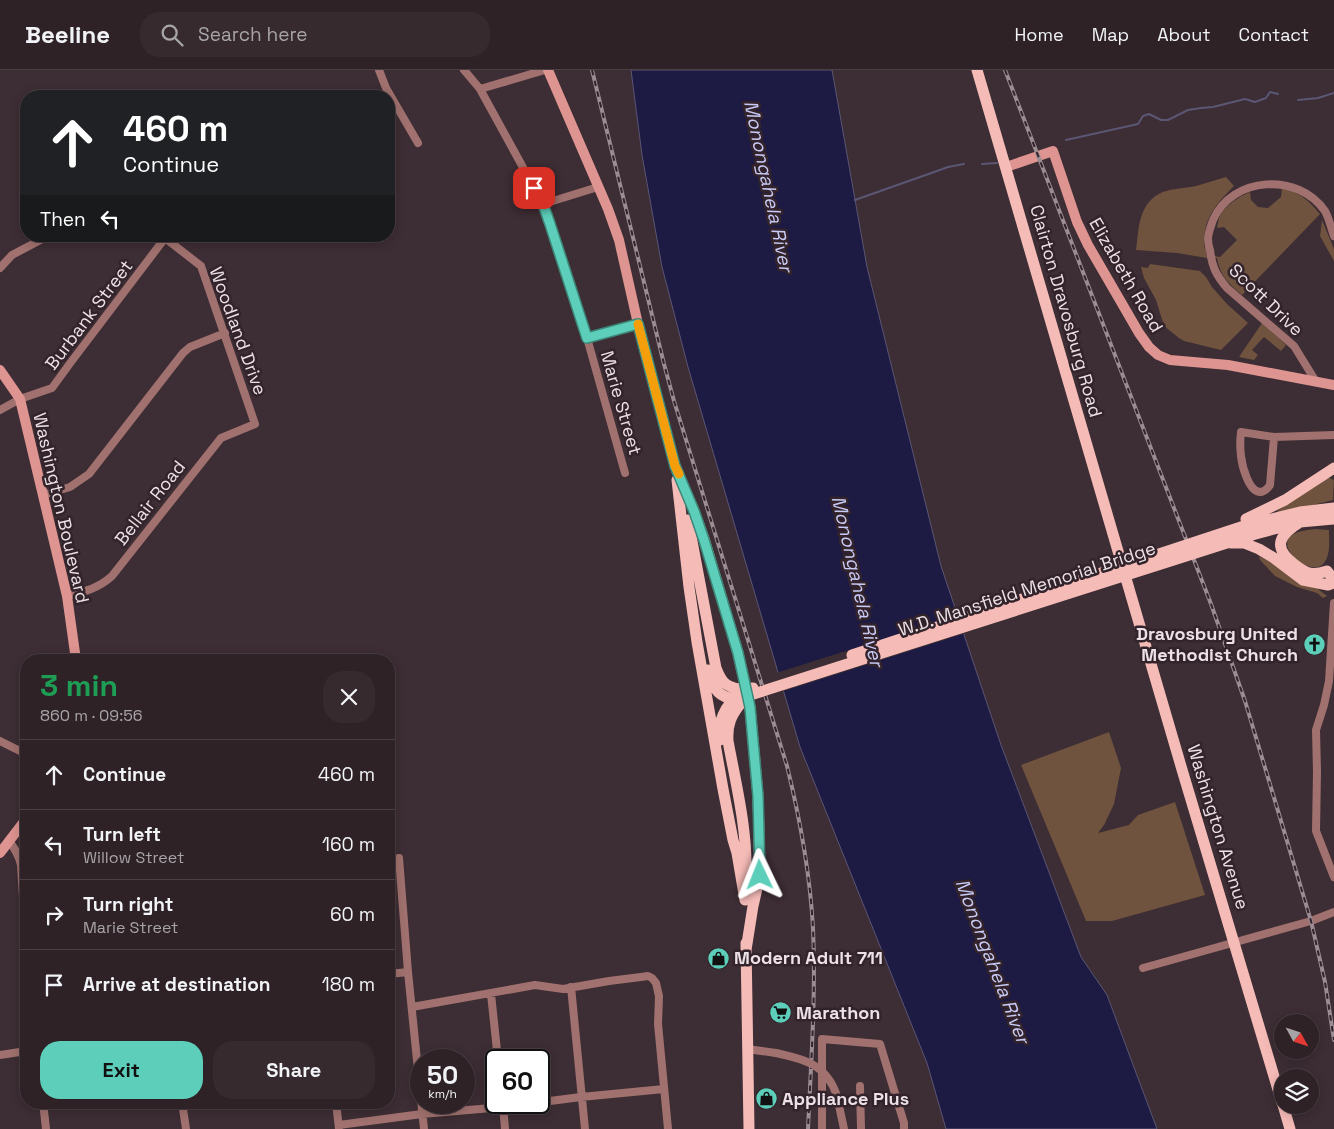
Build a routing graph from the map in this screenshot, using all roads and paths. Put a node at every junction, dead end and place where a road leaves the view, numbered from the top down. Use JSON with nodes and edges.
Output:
{"nodes":[{"id":1,"x":379,"y":70,"type":"edge"},
{"id":2,"x":464,"y":70,"type":"edge"},
{"id":3,"x":546,"y":70,"type":"edge"},
{"id":4,"x":977,"y":70,"type":"edge"},
{"id":5,"x":480,"y":89,"type":"junction"},
{"id":6,"x":387,"y":90,"type":"edge"},
{"id":7,"x":395,"y":103,"type":"edge"},
{"id":8,"x":418,"y":143,"type":"dead end"},
{"id":9,"x":1006,"y":167,"type":"junction"},
{"id":10,"x":598,"y":187,"type":"junction"},
{"id":11,"x":543,"y":204,"type":"junction"},
{"id":12,"x":1334,"y":236,"type":"edge"},
{"id":13,"x":37,"y":242,"type":"edge"},
{"id":14,"x":159,"y":242,"type":"edge"},
{"id":15,"x":170,"y":242,"type":"edge"},
{"id":16,"x":0,"y":268,"type":"edge"},
{"id":17,"x":638,"y":324,"type":"junction"},
{"id":18,"x":225,"y":334,"type":"junction"},
{"id":19,"x":587,"y":338,"type":"junction"},
{"id":20,"x":0,"y":370,"type":"edge"},
{"id":21,"x":1315,"y":380,"type":"junction"},
{"id":22,"x":1334,"y":385,"type":"edge"},
{"id":23,"x":20,"y":399,"type":"junction"},
{"id":24,"x":0,"y":410,"type":"edge"},
{"id":25,"x":255,"y":424,"type":"joint"},
{"id":26,"x":1334,"y":435,"type":"edge"},
{"id":27,"x":1274,"y":437,"type":"junction"},
{"id":28,"x":675,"y":466,"type":"junction"},
{"id":29,"x":1334,"y":468,"type":"edge"},
{"id":30,"x":625,"y":473,"type":"dead end"},
{"id":31,"x":43,"y":495,"type":"junction"},
{"id":32,"x":1330,"y":514,"type":"edge"},
{"id":33,"x":1300,"y":522,"type":"junction"},
{"id":34,"x":1248,"y":526,"type":"junction"},
{"id":35,"x":683,"y":534,"type":"junction"},
{"id":36,"x":1226,"y":543,"type":"junction"},
{"id":37,"x":1119,"y":565,"type":"junction"},
{"id":38,"x":1334,"y":582,"type":"edge"},
{"id":39,"x":66,"y":596,"type":"junction"},
{"id":40,"x":1334,"y":603,"type":"edge"},
{"id":41,"x":75,"y":654,"type":"edge"},
{"id":42,"x":1331,"y":681,"type":"edge"},
{"id":43,"x":754,"y":691,"type":"junction"},
{"id":44,"x":739,"y":696,"type":"junction"},
{"id":45,"x":0,"y":741,"type":"edge"},
{"id":46,"x":20,"y":751,"type":"edge"},
{"id":47,"x":20,"y":827,"type":"edge"},
{"id":48,"x":9,"y":841,"type":"junction"},
{"id":49,"x":0,"y":853,"type":"edge"},
{"id":50,"x":737,"y":853,"type":"junction"},
{"id":51,"x":399,"y":858,"type":"dead end"},
{"id":52,"x":20,"y":860,"type":"edge"},
{"id":53,"x":1334,"y":877,"type":"edge"},
{"id":54,"x":745,"y":900,"type":"junction"},
{"id":55,"x":1334,"y":912,"type":"edge"},
{"id":56,"x":1235,"y":943,"type":"junction"},
{"id":57,"x":746,"y":950,"type":"junction"},
{"id":58,"x":1143,"y":968,"type":"dead end"},
{"id":59,"x":408,"y":972,"type":"junction"},
{"id":60,"x":395,"y":973,"type":"edge"},
{"id":61,"x":571,"y":987,"type":"junction"},
{"id":62,"x":491,"y":994,"type":"junction"},
{"id":63,"x":412,"y":1007,"type":"junction"},
{"id":64,"x":416,"y":1049,"type":"edge"},
{"id":65,"x":497,"y":1049,"type":"edge"},
{"id":66,"x":747,"y":1049,"type":"junction"},
{"id":67,"x":20,"y":1052,"type":"edge"},
{"id":68,"x":0,"y":1055,"type":"edge"},
{"id":69,"x":1274,"y":1074,"type":"edge"},
{"id":70,"x":860,"y":1086,"type":"dead end"},
{"id":71,"x":664,"y":1089,"type":"junction"},
{"id":72,"x":581,"y":1097,"type":"junction"},
{"id":73,"x":550,"y":1100,"type":"edge"},
{"id":74,"x":44,"y":1109,"type":"edge"},
{"id":75,"x":183,"y":1109,"type":"edge"},
{"id":76,"x":337,"y":1109,"type":"edge"},
{"id":77,"x":422,"y":1114,"type":"joint"},
{"id":78,"x":504,"y":1114,"type":"edge"},
{"id":79,"x":1286,"y":1114,"type":"edge"},
{"id":80,"x":339,"y":1127,"type":"edge"},
{"id":81,"x":46,"y":1129,"type":"edge"},
{"id":82,"x":186,"y":1129,"type":"edge"},
{"id":83,"x":424,"y":1129,"type":"edge"},
{"id":84,"x":505,"y":1129,"type":"edge"},
{"id":85,"x":585,"y":1129,"type":"edge"},
{"id":86,"x":668,"y":1129,"type":"edge"},
{"id":87,"x":749,"y":1129,"type":"edge"},
{"id":88,"x":822,"y":1129,"type":"edge"},
{"id":89,"x":844,"y":1129,"type":"edge"},
{"id":90,"x":861,"y":1129,"type":"edge"},
{"id":91,"x":904,"y":1129,"type":"edge"},
{"id":92,"x":1290,"y":1129,"type":"edge"}],
"edges":[{"from":1,"to":6,"type":"street"},
{"from":2,"to":5,"type":"street","name":"Marie Street"},
{"from":3,"to":5,"type":"street"},
{"from":3,"to":10,"type":"main road"},
{"from":4,"to":9,"type":"main road","name":"Clairton Dravosburg Road"},
{"from":5,"to":11,"type":"street","name":"Marie Street"},
{"from":7,"to":8,"type":"street"},
{"from":9,"to":21,"type":"main road","name":"Elizabeth Road"},
{"from":9,"to":37,"type":"main road","name":"Clairton Dravosburg Road"},
{"from":10,"to":11,"type":"street"},
{"from":10,"to":17,"type":"main road"},
{"from":11,"to":19,"type":"street","name":"Marie Street"},
{"from":12,"to":21,"type":"street","name":"Scott Drive"},
{"from":13,"to":16,"type":"street"},
{"from":14,"to":23,"type":"street","name":"Burbank Street"},
{"from":15,"to":18,"type":"street","name":"Woodland Drive"},
{"from":17,"to":19,"type":"street"},
{"from":17,"to":28,"type":"main road"},
{"from":18,"to":25,"type":"street","name":"Woodland Drive"},
{"from":18,"to":31,"type":"street"},
{"from":19,"to":30,"type":"street","name":"Marie Street"},
{"from":20,"to":23,"type":"main road","name":"Washington Boulevard"},
{"from":21,"to":22,"type":"main road","name":"Elizabeth Road"},
{"from":23,"to":24,"type":"street","name":"Burbank Street"},
{"from":23,"to":31,"type":"main road","name":"Washington Boulevard"},
{"from":25,"to":39,"type":"street","name":"Bellair Road"},
{"from":26,"to":27,"type":"street"},
{"from":27,"to":27,"type":"street"},
{"from":28,"to":35,"type":"main road"},
{"from":28,"to":44,"type":"main road"},
{"from":28,"to":57,"type":"main road"},
{"from":29,"to":34,"type":"main road"},
{"from":31,"to":39,"type":"main road","name":"Washington Boulevard"},
{"from":32,"to":33,"type":"main road"},
{"from":32,"to":34,"type":"main road"},
{"from":33,"to":34,"type":"main road"},
{"from":33,"to":38,"type":"main road"},
{"from":34,"to":36,"type":"main road","name":"W.D. Mansfield Memorial Bridge","bridge":true},
{"from":34,"to":37,"type":"main road","name":"W.D. Mansfield Memorial Bridge","bridge":true},
{"from":35,"to":44,"type":"main road"},
{"from":35,"to":50,"type":"main road"},
{"from":36,"to":38,"type":"main road"},
{"from":36,"to":43,"type":"main road","name":"W.D. Mansfield Memorial Bridge","bridge":true},
{"from":37,"to":43,"type":"main road","name":"W.D. Mansfield Memorial Bridge","bridge":true},
{"from":37,"to":56,"type":"main road","name":"Washington Avenue"},
{"from":39,"to":41,"type":"main road","name":"Washington Boulevard"},
{"from":40,"to":42,"type":"street"},
{"from":42,"to":53,"type":"street"},
{"from":43,"to":44,"type":"main road","bridge":true},
{"from":44,"to":50,"type":"main road"},
{"from":44,"to":54,"type":"main road"},
{"from":45,"to":46,"type":"street"},
{"from":47,"to":48,"type":"main road"},
{"from":48,"to":49,"type":"main road"},
{"from":48,"to":52,"type":"street"},
{"from":50,"to":54,"type":"main road"},
{"from":51,"to":59,"type":"street"},
{"from":54,"to":57,"type":"main road"},
{"from":55,"to":56,"type":"street"},
{"from":56,"to":58,"type":"street"},
{"from":56,"to":69,"type":"main road","name":"Washington Avenue"},
{"from":57,"to":66,"type":"main road"},
{"from":59,"to":60,"type":"street"},
{"from":59,"to":63,"type":"street"},
{"from":61,"to":62,"type":"street"},
{"from":61,"to":71,"type":"street"},
{"from":61,"to":72,"type":"street"},
{"from":62,"to":63,"type":"street"},
{"from":62,"to":65,"type":"street"},
{"from":63,"to":64,"type":"street"},
{"from":66,"to":87,"type":"main road"},
{"from":66,"to":89,"type":"street","bridge":true},
{"from":67,"to":68,"type":"street"},
{"from":70,"to":90,"type":"street"},
{"from":71,"to":72,"type":"street"},
{"from":71,"to":86,"type":"street"},
{"from":72,"to":73,"type":"street"},
{"from":72,"to":85,"type":"street"},
{"from":74,"to":81,"type":"street"},
{"from":75,"to":82,"type":"street"},
{"from":76,"to":80,"type":"street"},
{"from":77,"to":80,"type":"street"},
{"from":77,"to":83,"type":"street"},
{"from":78,"to":84,"type":"street"},
{"from":79,"to":92,"type":"main road","name":"Washington Avenue"},
{"from":88,"to":91,"type":"street"}]}
